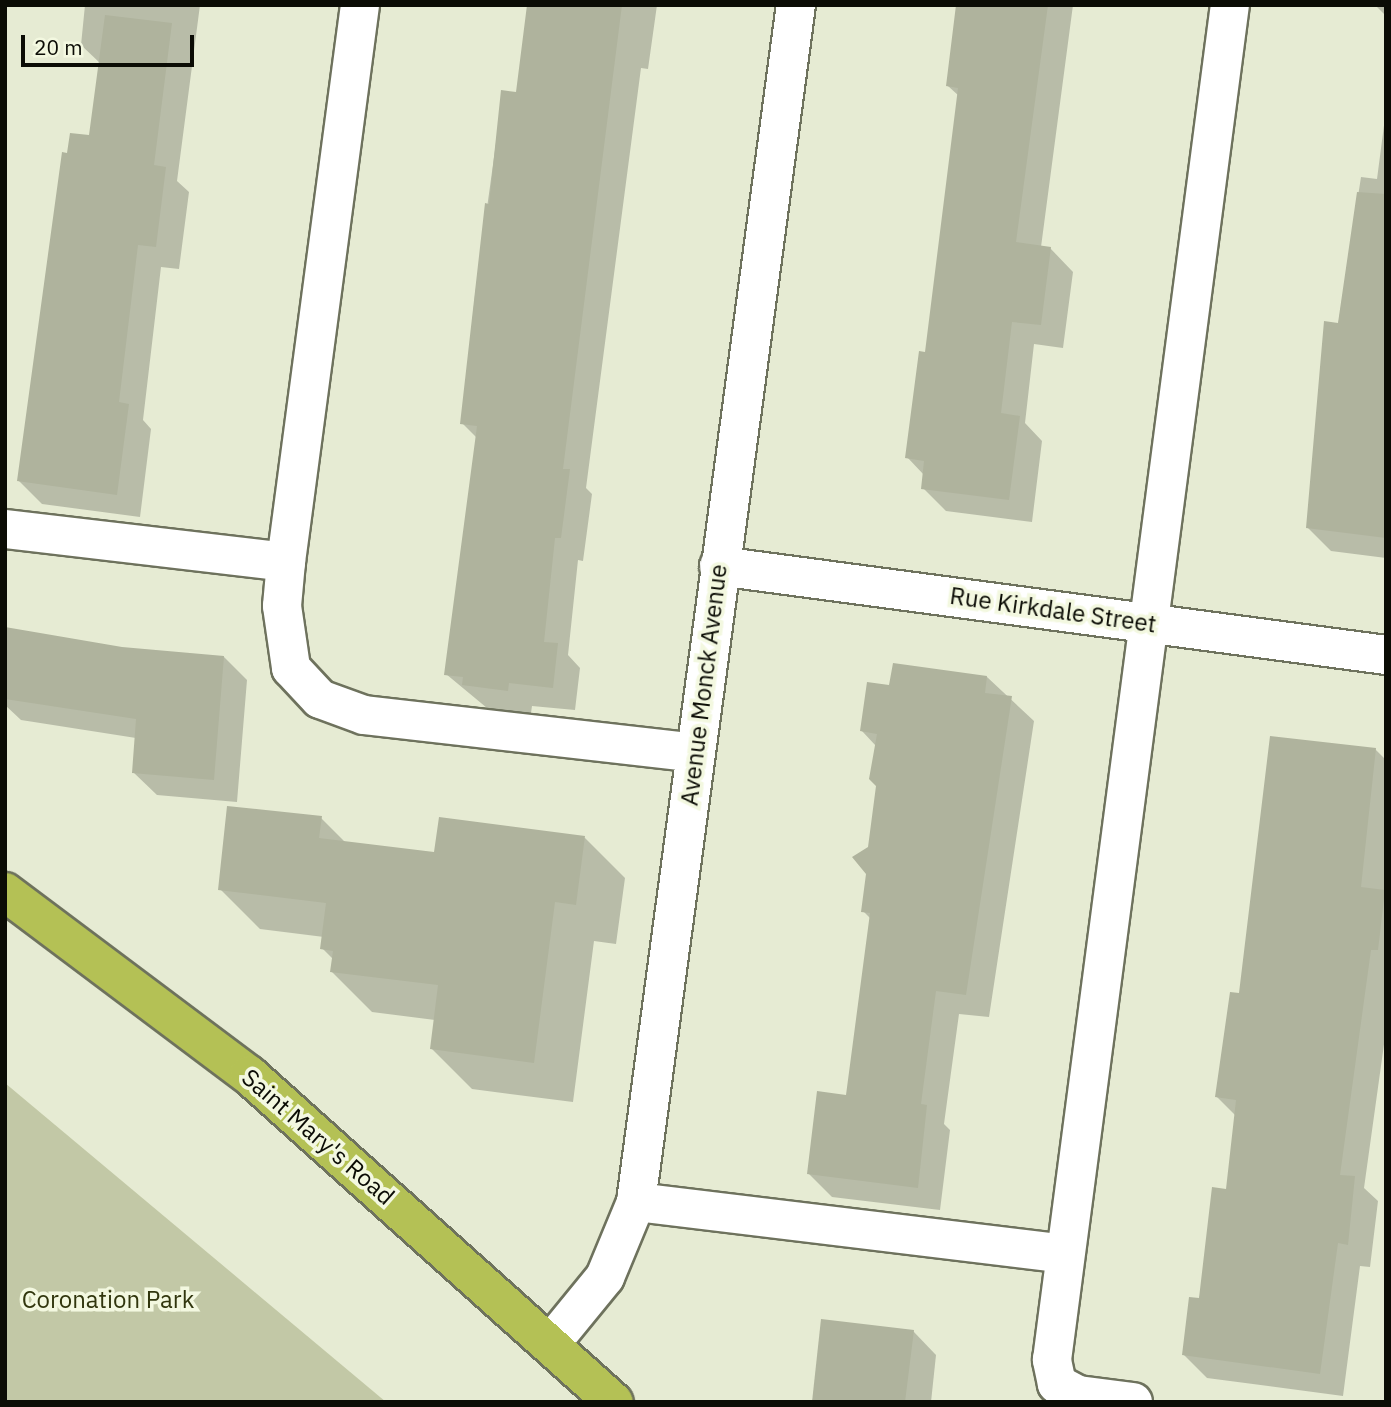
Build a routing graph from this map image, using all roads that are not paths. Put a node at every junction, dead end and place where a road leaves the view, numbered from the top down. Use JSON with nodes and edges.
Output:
{"nodes":[{"id":1,"x":360,"y":5,"type":"edge"},
{"id":2,"x":796,"y":5,"type":"edge"},
{"id":3,"x":1230,"y":5,"type":"edge"},
{"id":4,"x":5,"y":529,"type":"edge"},
{"id":5,"x":286,"y":562,"type":"junction"},
{"id":6,"x":719,"y":566,"type":"junction"},
{"id":7,"x":1146,"y":623,"type":"junction"},
{"id":8,"x":1386,"y":655,"type":"edge"},
{"id":9,"x":695,"y":753,"type":"junction"},
{"id":10,"x":5,"y":892,"type":"edge"},
{"id":11,"x":636,"y":1202,"type":"junction"},
{"id":12,"x":1065,"y":1254,"type":"junction"},
{"id":13,"x":552,"y":1342,"type":"junction"},
{"id":14,"x":614,"y":1402,"type":"edge"},
{"id":15,"x":1133,"y":1402,"type":"edge"}],
"edges":[{"from":1,"to":5,"type":"street"},
{"from":2,"to":6,"type":"street","name":"Avenue Monck Avenue"},
{"from":3,"to":7,"type":"street"},
{"from":4,"to":5,"type":"street"},
{"from":5,"to":9,"type":"street"},
{"from":6,"to":7,"type":"street","name":"Rue Kirkdale Street"},
{"from":6,"to":9,"type":"street","name":"Avenue Monck Avenue"},
{"from":7,"to":8,"type":"street","name":"Rue Kirkdale Street"},
{"from":7,"to":12,"type":"street"},
{"from":9,"to":11,"type":"street","name":"Avenue Monck Avenue"},
{"from":10,"to":13,"type":"highway","name":"Saint Mary's Road"},
{"from":11,"to":12,"type":"street"},
{"from":11,"to":13,"type":"street","name":"Avenue Monck Avenue"},
{"from":12,"to":15,"type":"street"},
{"from":13,"to":14,"type":"highway","name":"Saint Mary's Road"}]}
